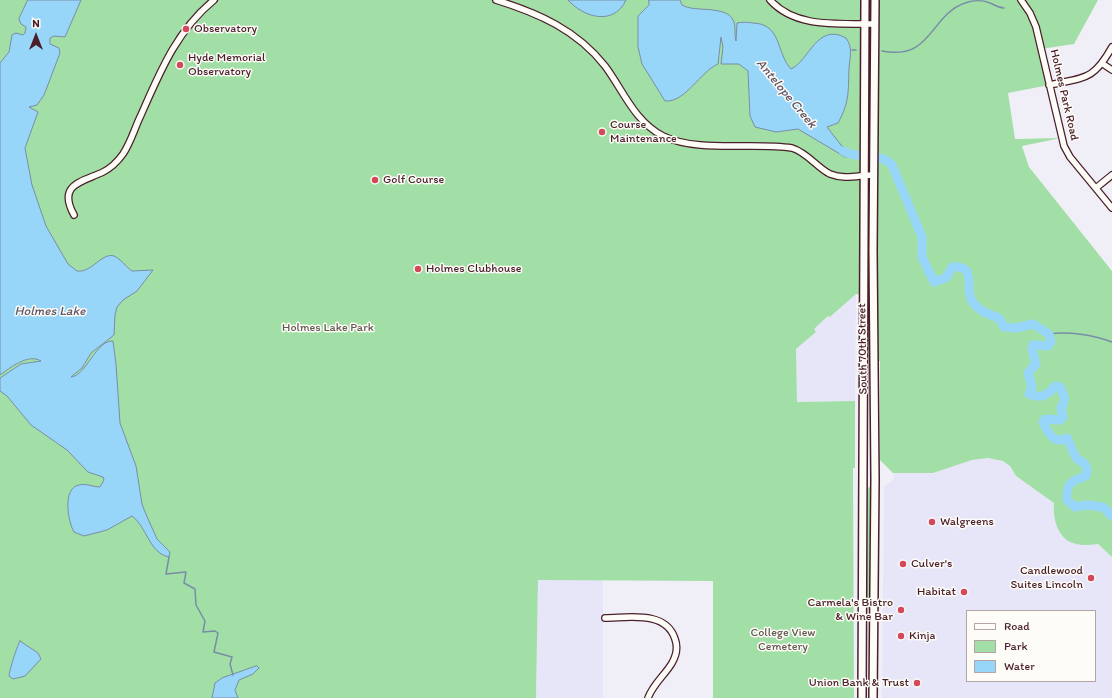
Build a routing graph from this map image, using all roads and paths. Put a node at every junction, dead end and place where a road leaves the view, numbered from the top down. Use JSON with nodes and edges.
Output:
{"nodes":[{"id":1,"x":214,"y":0,"type":"edge"},
{"id":2,"x":496,"y":0,"type":"edge"},
{"id":3,"x":770,"y":0,"type":"edge"},
{"id":4,"x":865,"y":0,"type":"edge"},
{"id":5,"x":875,"y":0,"type":"edge"},
{"id":6,"x":1021,"y":0,"type":"edge"},
{"id":7,"x":865,"y":24,"type":"junction"},
{"id":8,"x":875,"y":24,"type":"junction"},
{"id":9,"x":1112,"y":47,"type":"edge"},
{"id":10,"x":1103,"y":64,"type":"junction"},
{"id":11,"x":1112,"y":70,"type":"edge"},
{"id":12,"x":1049,"y":85,"type":"junction"},
{"id":13,"x":864,"y":175,"type":"junction"},
{"id":14,"x":874,"y":175,"type":"junction"},
{"id":15,"x":1112,"y":175,"type":"edge"},
{"id":16,"x":854,"y":177,"type":"junction"},
{"id":17,"x":863,"y":185,"type":"junction"},
{"id":18,"x":1096,"y":188,"type":"junction"},
{"id":19,"x":1112,"y":208,"type":"edge"},
{"id":20,"x":74,"y":215,"type":"dead end"},
{"id":21,"x":605,"y":618,"type":"dead end"},
{"id":22,"x":648,"y":698,"type":"edge"},
{"id":23,"x":862,"y":698,"type":"edge"},
{"id":24,"x":873,"y":698,"type":"edge"}],
"edges":[{"from":1,"to":20,"type":"street"},
{"from":2,"to":16,"type":"street"},
{"from":3,"to":7,"type":"street"},
{"from":4,"to":7,"type":"main road","name":"South 70th Street"},
{"from":5,"to":8,"type":"main road","name":"South 70th Street"},
{"from":6,"to":12,"type":"street","name":"Holmes Park Road"},
{"from":7,"to":8,"type":"street"},
{"from":7,"to":13,"type":"main road","name":"South 70th Street"},
{"from":8,"to":14,"type":"main road","name":"South 70th Street"},
{"from":9,"to":10,"type":"street"},
{"from":10,"to":11,"type":"street"},
{"from":10,"to":12,"type":"street"},
{"from":12,"to":18,"type":"street","name":"Holmes Park Road"},
{"from":13,"to":14,"type":"street"},
{"from":13,"to":16,"type":"street"},
{"from":13,"to":17,"type":"main road","name":"South 70th Street"},
{"from":14,"to":24,"type":"main road","name":"South 70th Street"},
{"from":15,"to":18,"type":"street"},
{"from":16,"to":17,"type":"street"},
{"from":17,"to":23,"type":"main road","name":"South 70th Street"},
{"from":18,"to":19,"type":"street","name":"Holmes Park Road"},
{"from":21,"to":22,"type":"street"}]}
